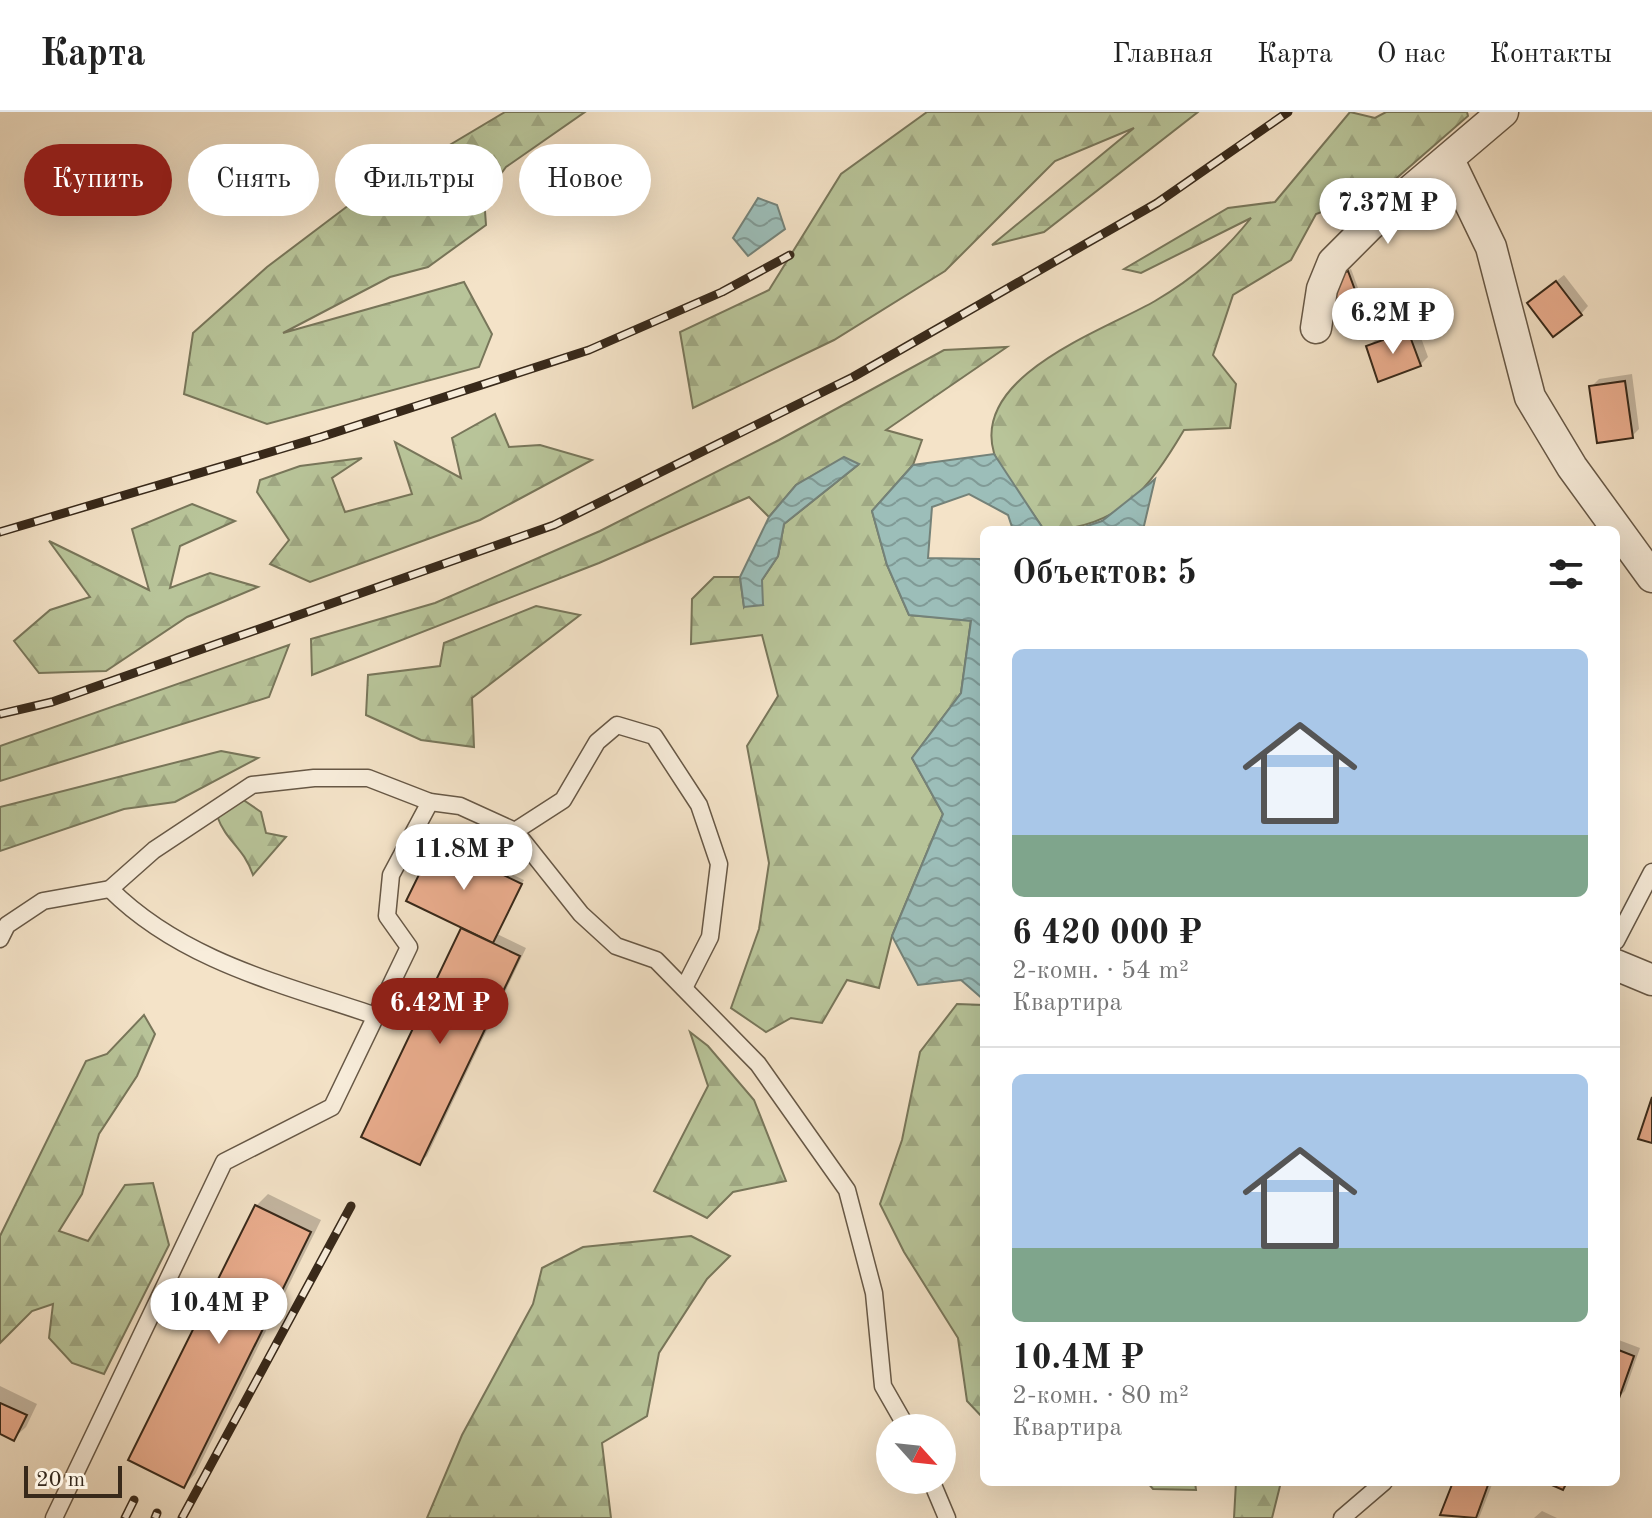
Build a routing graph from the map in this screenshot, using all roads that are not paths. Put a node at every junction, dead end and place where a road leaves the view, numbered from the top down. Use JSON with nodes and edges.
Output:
{"nodes":[{"id":1,"x":1503,"y":112,"type":"edge"},
{"id":2,"x":1449,"y":160,"type":"junction"},
{"id":3,"x":1316,"y":328,"type":"dead end"},
{"id":4,"x":1615,"y":526,"type":"edge"},
{"id":5,"x":1620,"y":533,"type":"edge"},
{"id":6,"x":1652,"y":577,"type":"edge"},
{"id":7,"x":430,"y":802,"type":"junction"},
{"id":8,"x":515,"y":831,"type":"junction"},
{"id":9,"x":1652,"y":872,"type":"edge"},
{"id":10,"x":110,"y":889,"type":"junction"},
{"id":11,"x":1620,"y":933,"type":"edge"},
{"id":12,"x":0,"y":939,"type":"edge"},
{"id":13,"x":1620,"y":967,"type":"edge"},
{"id":14,"x":1652,"y":980,"type":"edge"},
{"id":15,"x":684,"y":988,"type":"junction"},
{"id":16,"x":376,"y":1016,"type":"junction"},
{"id":17,"x":899,"y":1414,"type":"edge"},
{"id":18,"x":1379,"y":1486,"type":"edge"},
{"id":19,"x":937,"y":1494,"type":"edge"},
{"id":20,"x":54,"y":1518,"type":"edge"},
{"id":21,"x":947,"y":1518,"type":"edge"},
{"id":22,"x":1342,"y":1518,"type":"edge"}],
"edges":[{"from":1,"to":2,"type":"street"},
{"from":2,"to":3,"type":"street"},
{"from":2,"to":4,"type":"street"},
{"from":5,"to":6,"type":"street"},
{"from":7,"to":8,"type":"lane"},
{"from":7,"to":10,"type":"lane"},
{"from":7,"to":16,"type":"lane"},
{"from":8,"to":15,"type":"lane"},
{"from":8,"to":15,"type":"lane"},
{"from":9,"to":11,"type":"lane"},
{"from":10,"to":12,"type":"lane"},
{"from":10,"to":16,"type":"lane"},
{"from":13,"to":14,"type":"street"},
{"from":15,"to":17,"type":"lane"},
{"from":16,"to":20,"type":"lane"},
{"from":18,"to":22,"type":"lane"},
{"from":19,"to":21,"type":"lane"}]}
